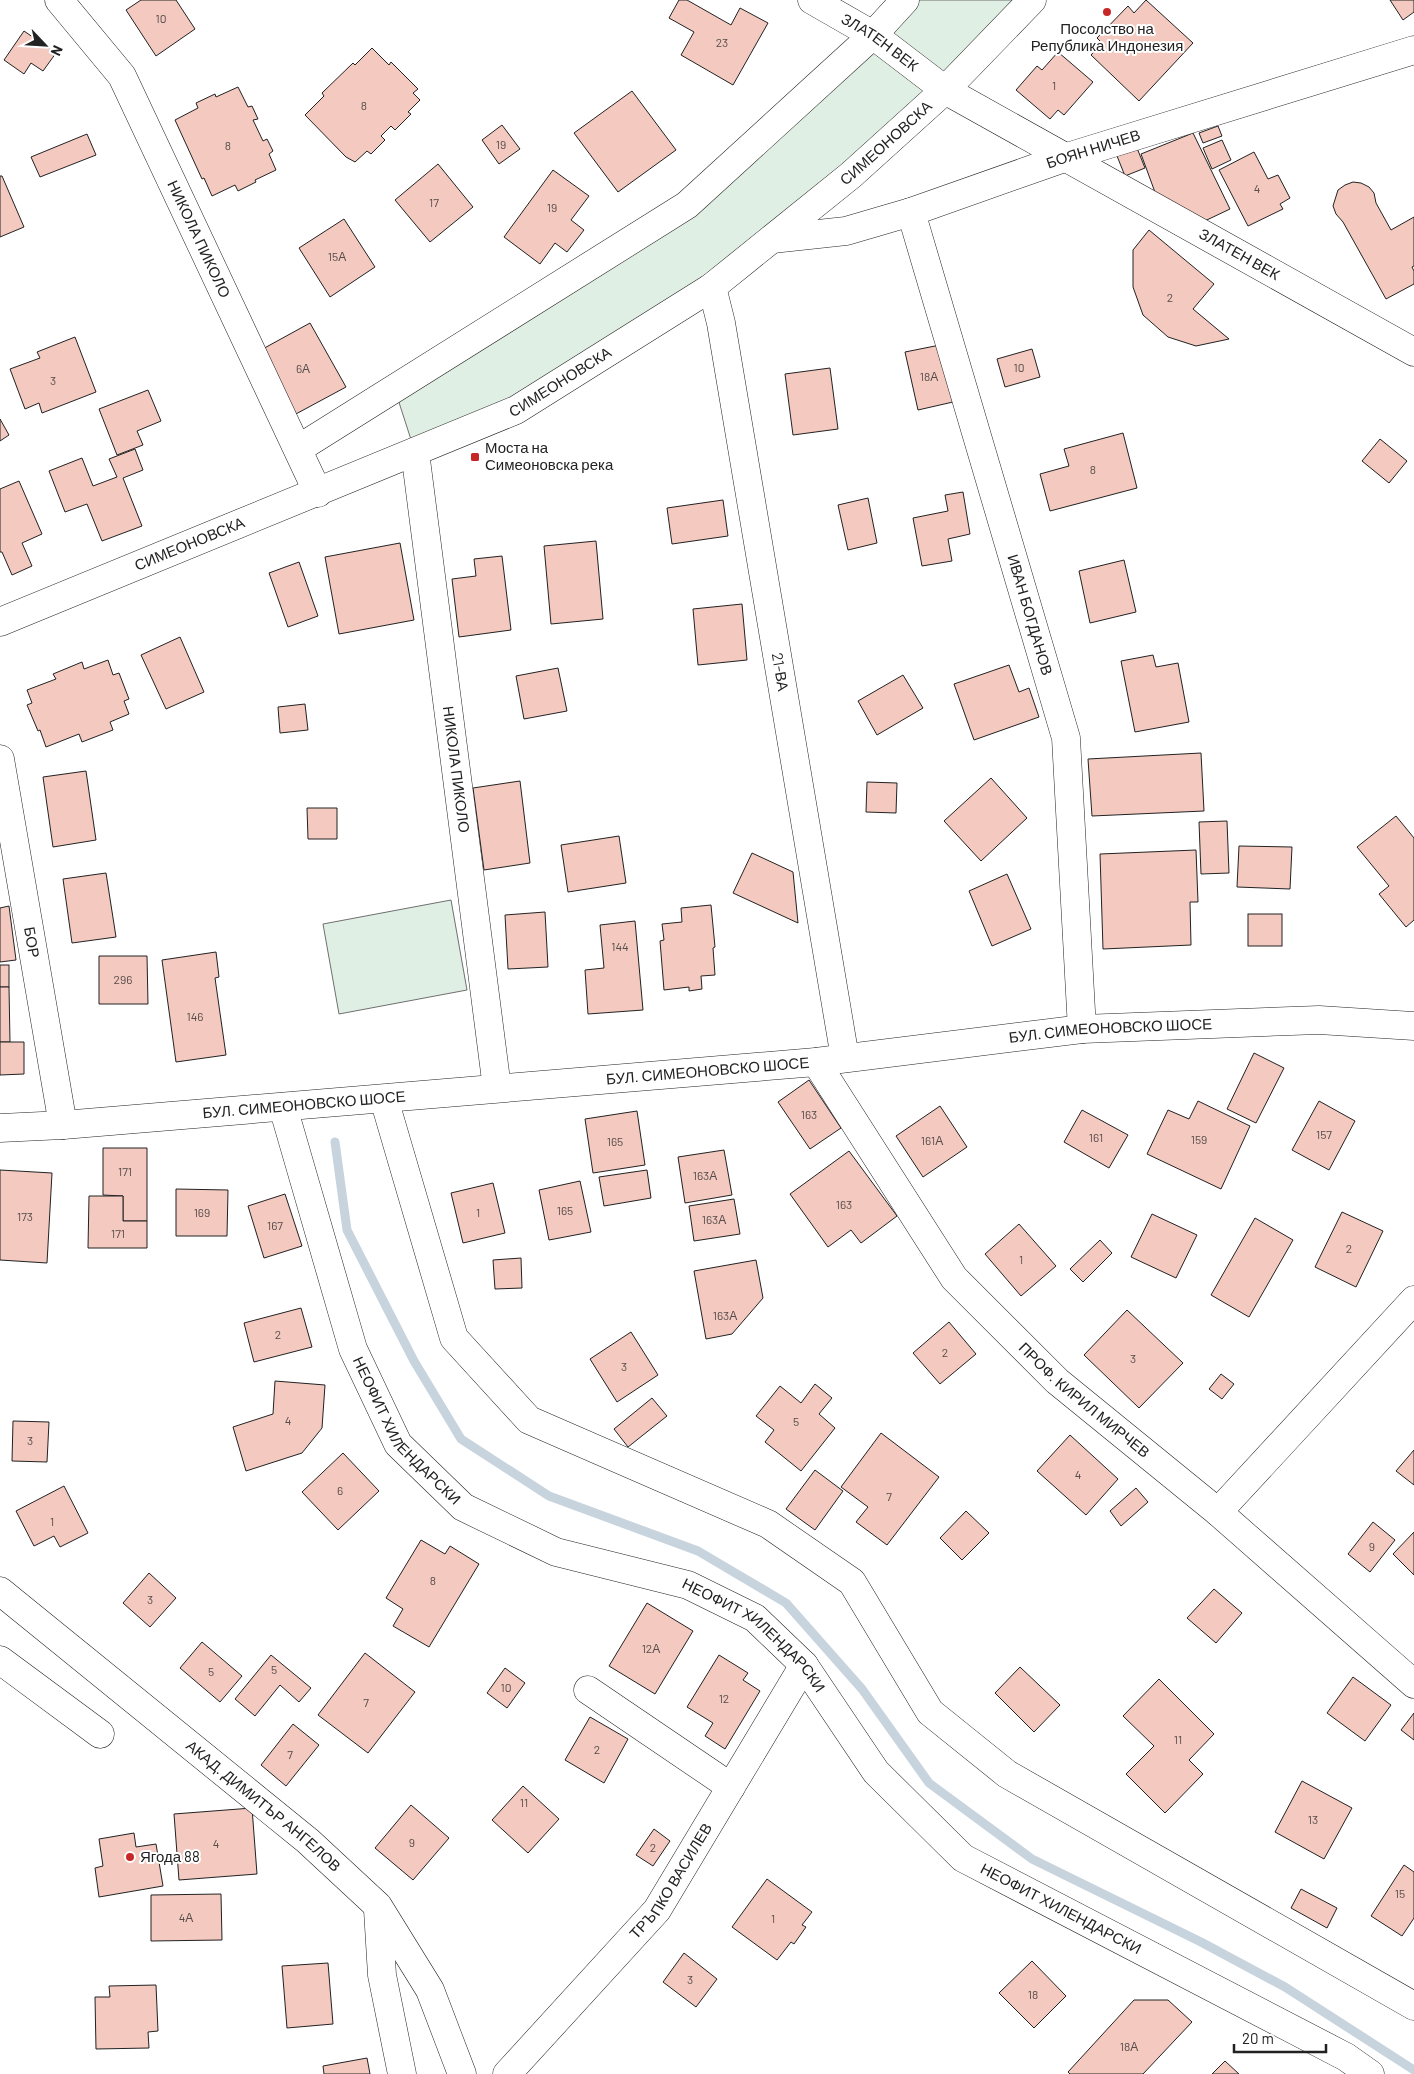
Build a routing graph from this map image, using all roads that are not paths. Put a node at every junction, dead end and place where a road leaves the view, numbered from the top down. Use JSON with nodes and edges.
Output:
{"nodes":[{"id":1,"x":59,"y":0,"type":"edge"},
{"id":2,"x":812,"y":0,"type":"edge"},
{"id":3,"x":905,"y":0,"type":"edge"},
{"id":4,"x":1032,"y":0,"type":"edge"},
{"id":5,"x":873,"y":35,"type":"junction"},
{"id":6,"x":1414,"y":50,"type":"edge"},
{"id":7,"x":945,"y":90,"type":"junction"},
{"id":8,"x":1064,"y":158,"type":"junction"},
{"id":9,"x":911,"y":212,"type":"junction"},
{"id":10,"x":772,"y":239,"type":"junction"},
{"id":11,"x":712,"y":287,"type":"junction"},
{"id":12,"x":1414,"y":352,"type":"edge"},
{"id":13,"x":298,"y":450,"type":"junction"},
{"id":14,"x":415,"y":452,"type":"junction"},
{"id":15,"x":318,"y":492,"type":"junction"},
{"id":16,"x":0,"y":622,"type":"edge"},
{"id":17,"x":0,"y":759,"type":"edge"},
{"id":18,"x":1414,"y":1026,"type":"edge"},
{"id":19,"x":1082,"y":1029,"type":"junction"},
{"id":20,"x":845,"y":1058,"type":"junction"},
{"id":21,"x":816,"y":1062,"type":"junction"},
{"id":22,"x":497,"y":1088,"type":"junction"},
{"id":23,"x":384,"y":1099,"type":"junction"},
{"id":24,"x":283,"y":1107,"type":"junction"},
{"id":25,"x":63,"y":1125,"type":"junction"},
{"id":26,"x":0,"y":1128,"type":"edge"},
{"id":27,"x":1414,"y":1300,"type":"edge"},
{"id":28,"x":1218,"y":1512,"type":"junction"},
{"id":29,"x":0,"y":1591,"type":"edge"},
{"id":30,"x":0,"y":1660,"type":"edge"},
{"id":31,"x":804,"y":1665,"type":"junction"},
{"id":32,"x":1414,"y":1684,"type":"edge"},
{"id":33,"x":588,"y":1690,"type":"dead end"},
{"id":34,"x":100,"y":1734,"type":"dead end"},
{"id":35,"x":731,"y":1787,"type":"junction"},
{"id":36,"x":378,"y":1906,"type":"junction"},
{"id":37,"x":1410,"y":1995,"type":"edge"},
{"id":38,"x":402,"y":2074,"type":"edge"},
{"id":39,"x":462,"y":2074,"type":"edge"},
{"id":40,"x":508,"y":2074,"type":"edge"},
{"id":41,"x":1370,"y":2074,"type":"edge"}],
"edges":[{"from":1,"to":13,"type":"street","name":"НИКОЛА ПИКОЛО"},
{"from":2,"to":5,"type":"street","name":"ЗЛАТЕН ВЕК"},
{"from":3,"to":5,"type":"street"},
{"from":4,"to":7,"type":"street","name":"СИМЕОНОВСКА"},
{"from":5,"to":7,"type":"street","name":"ЗЛАТЕН ВЕК"},
{"from":5,"to":13,"type":"street"},
{"from":6,"to":8,"type":"street","name":"БОЯН НИЧЕВ"},
{"from":7,"to":8,"type":"street","name":"ЗЛАТЕН ВЕК"},
{"from":7,"to":10,"type":"street","name":"СИМЕОНОВСКА"},
{"from":8,"to":9,"type":"street","name":"БОЯН НИЧЕВ"},
{"from":8,"to":12,"type":"street","name":"ЗЛАТЕН ВЕК"},
{"from":9,"to":10,"type":"street","name":"БОЯН НИЧЕВ"},
{"from":9,"to":19,"type":"street","name":"ИВАН БОГДАНОВ"},
{"from":10,"to":11,"type":"street","name":"СИМЕОНОВСКА"},
{"from":11,"to":14,"type":"street","name":"СИМЕОНОВСКА"},
{"from":11,"to":20,"type":"street","name":"21-ВА"},
{"from":13,"to":15,"type":"street","name":"НИКОЛА ПИКОЛО"},
{"from":14,"to":15,"type":"street","name":"СИМЕОНОВСКА"},
{"from":14,"to":22,"type":"street","name":"НИКОЛА ПИКОЛО"},
{"from":15,"to":16,"type":"street","name":"СИМЕОНОВСКА"},
{"from":17,"to":25,"type":"street","name":"БОР"},
{"from":18,"to":19,"type":"street","name":"БУЛ. СИМЕОНОВСКО ШОСЕ"},
{"from":19,"to":20,"type":"street","name":"БУЛ. СИМЕОНОВСКО ШОСЕ"},
{"from":20,"to":21,"type":"street","name":"БУЛ. СИМЕОНОВСКО ШОСЕ"},
{"from":21,"to":22,"type":"street","name":"БУЛ. СИМЕОНОВСКО ШОСЕ"},
{"from":21,"to":28,"type":"street","name":"ПРОФ. КИРИЛ МИРЧЕВ"},
{"from":22,"to":23,"type":"street","name":"БУЛ. СИМЕОНОВСКО ШОСЕ"},
{"from":23,"to":24,"type":"street","name":"БУЛ. СИМЕОНОВСКО ШОСЕ"},
{"from":23,"to":37,"type":"street"},
{"from":24,"to":25,"type":"street","name":"БУЛ. СИМЕОНОВСКО ШОСЕ"},
{"from":24,"to":31,"type":"street","name":"НЕОФИТ ХИЛЕНДАРСКИ"},
{"from":25,"to":26,"type":"street","name":"БУЛ. СИМЕОНОВСКО ШОСЕ"},
{"from":27,"to":28,"type":"street"},
{"from":28,"to":32,"type":"street","name":"ПРОФ. КИРИЛ МИРЧЕВ"},
{"from":29,"to":36,"type":"street","name":"АКАД. ДИМИТЪР АНГЕЛОВ"},
{"from":30,"to":34,"type":"street"},
{"from":31,"to":35,"type":"street","name":"ТРЪПКО ВАСИЛЕВ"},
{"from":31,"to":41,"type":"street","name":"НЕОФИТ ХИЛЕНДАРСКИ"},
{"from":33,"to":35,"type":"street"},
{"from":35,"to":40,"type":"street","name":"ТРЪПКО ВАСИЛЕВ"},
{"from":36,"to":38,"type":"street"},
{"from":36,"to":39,"type":"street","name":"АКАД. ДИМИТЪР АНГЕЛОВ"}]}
